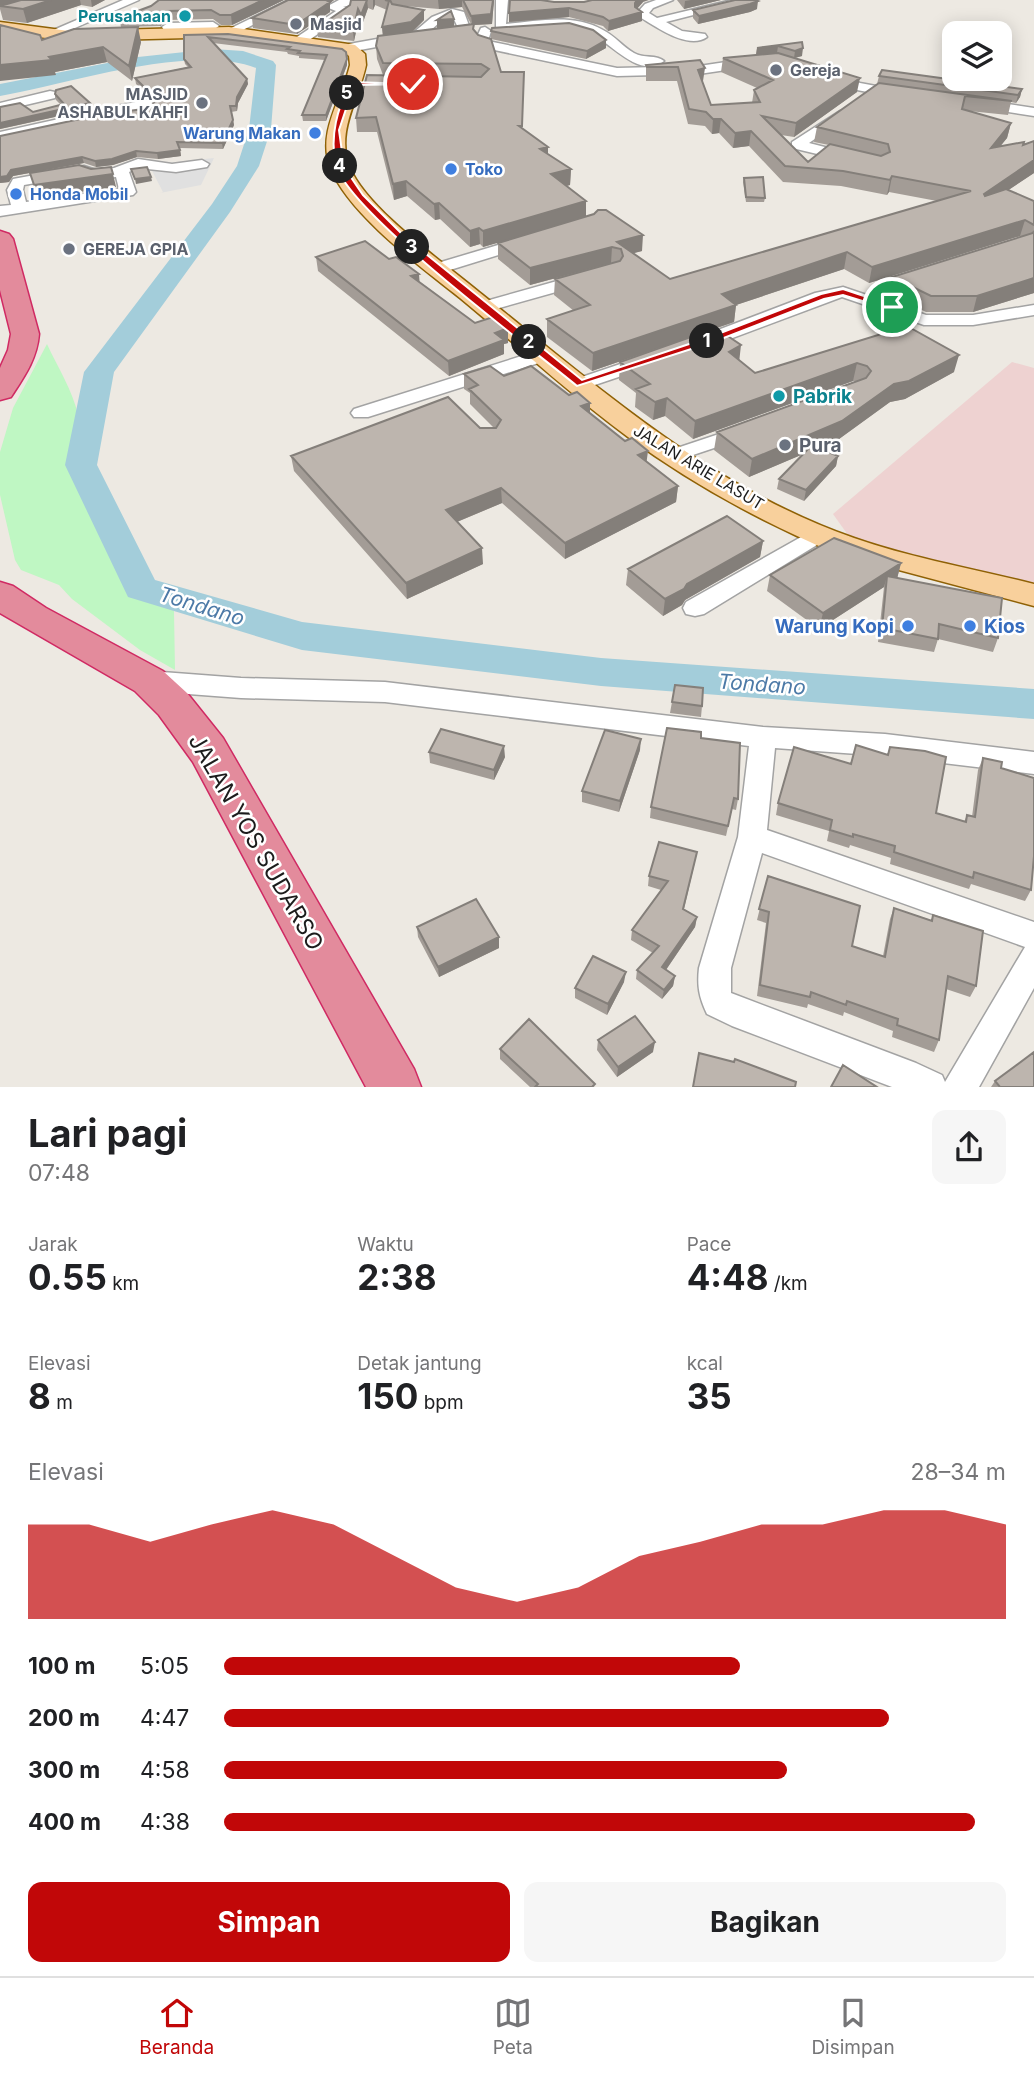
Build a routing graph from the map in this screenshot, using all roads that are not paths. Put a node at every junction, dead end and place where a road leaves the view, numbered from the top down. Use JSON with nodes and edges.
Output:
{"nodes":[{"id":1,"x":97,"y":0,"type":"edge"},
{"id":2,"x":133,"y":0,"type":"edge"},
{"id":3,"x":309,"y":0,"type":"edge"},
{"id":4,"x":667,"y":0,"type":"edge"},
{"id":5,"x":746,"y":0,"type":"edge"},
{"id":6,"x":357,"y":4,"type":"edge"},
{"id":7,"x":502,"y":6,"type":"edge"},
{"id":8,"x":112,"y":9,"type":"junction"},
{"id":9,"x":418,"y":12,"type":"edge"},
{"id":10,"x":514,"y":13,"type":"edge"},
{"id":11,"x":527,"y":13,"type":"edge"},
{"id":12,"x":580,"y":13,"type":"edge"},
{"id":13,"x":440,"y":16,"type":"junction"},
{"id":14,"x":653,"y":22,"type":"junction"},
{"id":15,"x":0,"y":27,"type":"edge"},
{"id":16,"x":168,"y":27,"type":"dead end"},
{"id":17,"x":219,"y":27,"type":"junction"},
{"id":18,"x":500,"y":28,"type":"junction"},
{"id":19,"x":465,"y":31,"type":"junction"},
{"id":20,"x":485,"y":31,"type":"junction"},
{"id":21,"x":48,"y":35,"type":"junction"},
{"id":22,"x":417,"y":36,"type":"junction"},
{"id":23,"x":701,"y":37,"type":"dead end"},
{"id":24,"x":301,"y":40,"type":"junction"},
{"id":25,"x":349,"y":48,"type":"junction"},
{"id":26,"x":723,"y":53,"type":"dead end"},
{"id":27,"x":697,"y":56,"type":"dead end"},
{"id":28,"x":812,"y":70,"type":"edge"},
{"id":29,"x":873,"y":90,"type":"junction"},
{"id":30,"x":909,"y":94,"type":"edge"},
{"id":31,"x":50,"y":95,"type":"dead end"},
{"id":32,"x":968,"y":102,"type":"edge"},
{"id":33,"x":149,"y":103,"type":"dead end"},
{"id":34,"x":0,"y":107,"type":"edge"},
{"id":35,"x":1034,"y":112,"type":"edge"},
{"id":36,"x":0,"y":136,"type":"edge"},
{"id":37,"x":866,"y":162,"type":"edge"},
{"id":38,"x":202,"y":164,"type":"dead end"},
{"id":39,"x":120,"y":171,"type":"junction"},
{"id":40,"x":20,"y":208,"type":"junction"},
{"id":41,"x":0,"y":211,"type":"edge"},
{"id":42,"x":539,"y":238,"type":"edge"},
{"id":43,"x":0,"y":239,"type":"edge"},
{"id":44,"x":438,"y":269,"type":"junction"},
{"id":45,"x":599,"y":274,"type":"edge"},
{"id":46,"x":881,"y":288,"type":"dead end"},
{"id":47,"x":856,"y":296,"type":"junction"},
{"id":48,"x":485,"y":307,"type":"junction"},
{"id":49,"x":1034,"y":310,"type":"edge"},
{"id":50,"x":544,"y":355,"type":"junction"},
{"id":51,"x":580,"y":384,"type":"junction"},
{"id":52,"x":440,"y":389,"type":"junction"},
{"id":53,"x":0,"y":391,"type":"edge"},
{"id":54,"x":459,"y":408,"type":"edge"},
{"id":55,"x":362,"y":413,"type":"dead end"},
{"id":56,"x":757,"y":427,"type":"edge"},
{"id":57,"x":675,"y":455,"type":"junction"},
{"id":58,"x":817,"y":535,"type":"junction"},
{"id":59,"x":1034,"y":594,"type":"edge"},
{"id":60,"x":0,"y":595,"type":"edge"},
{"id":61,"x":695,"y":608,"type":"dead end"},
{"id":62,"x":149,"y":681,"type":"junction"},
{"id":63,"x":763,"y":737,"type":"junction"},
{"id":64,"x":1034,"y":763,"type":"edge"},
{"id":65,"x":752,"y":837,"type":"junction"},
{"id":66,"x":1034,"y":936,"type":"edge"},
{"id":67,"x":1034,"y":958,"type":"edge"},
{"id":68,"x":395,"y":1087,"type":"edge"},
{"id":69,"x":930,"y":1087,"type":"edge"},
{"id":70,"x":960,"y":1087,"type":"edge"}],
"edges":[{"from":1,"to":8,"type":"street"},
{"from":2,"to":8,"type":"street"},
{"from":3,"to":17,"type":"street"},
{"from":4,"to":14,"type":"street"},
{"from":5,"to":14,"type":"street"},
{"from":6,"to":24,"type":"street"},
{"from":7,"to":10,"type":"street"},
{"from":7,"to":18,"type":"street"},
{"from":8,"to":21,"type":"street"},
{"from":9,"to":13,"type":"street"},
{"from":11,"to":12,"type":"street"},
{"from":13,"to":19,"type":"street"},
{"from":13,"to":22,"type":"street"},
{"from":14,"to":23,"type":"street"},
{"from":15,"to":21,"type":"main road"},
{"from":16,"to":17,"type":"street"},
{"from":17,"to":21,"type":"main road"},
{"from":17,"to":24,"type":"main road"},
{"from":18,"to":20,"type":"street"},
{"from":18,"to":27,"type":"street"},
{"from":19,"to":20,"type":"street"},
{"from":19,"to":22,"type":"street"},
{"from":20,"to":26,"type":"street"},
{"from":22,"to":25,"type":"street"},
{"from":24,"to":25,"type":"main road"},
{"from":25,"to":44,"type":"main road","name":"JALAN ARIE LASUT"},
{"from":28,"to":29,"type":"street"},
{"from":29,"to":30,"type":"street"},
{"from":29,"to":37,"type":"street"},
{"from":31,"to":34,"type":"street"},
{"from":32,"to":35,"type":"street"},
{"from":33,"to":36,"type":"street"},
{"from":38,"to":39,"type":"street"},
{"from":39,"to":40,"type":"lane"},
{"from":39,"to":40,"type":"lane"},
{"from":40,"to":41,"type":"street"},
{"from":42,"to":44,"type":"lane"},
{"from":43,"to":53,"type":"highway"},
{"from":44,"to":48,"type":"main road","name":"JALAN ARIE LASUT"},
{"from":45,"to":48,"type":"street"},
{"from":46,"to":47,"type":"street"},
{"from":47,"to":49,"type":"street"},
{"from":47,"to":51,"type":"street"},
{"from":48,"to":50,"type":"main road","name":"JALAN ARIE LASUT"},
{"from":50,"to":51,"type":"main road","name":"JALAN ARIE LASUT"},
{"from":50,"to":52,"type":"street"},
{"from":51,"to":57,"type":"main road","name":"JALAN ARIE LASUT"},
{"from":52,"to":54,"type":"street"},
{"from":52,"to":55,"type":"street"},
{"from":56,"to":57,"type":"street"},
{"from":57,"to":58,"type":"main road","name":"JALAN ARIE LASUT"},
{"from":58,"to":59,"type":"main road","name":"JALAN ARIE LASUT"},
{"from":58,"to":61,"type":"street"},
{"from":60,"to":62,"type":"highway","name":"JALAN YOS SUDARSO"},
{"from":62,"to":63,"type":"street"},
{"from":62,"to":68,"type":"highway","name":"JALAN YOS SUDARSO"},
{"from":63,"to":64,"type":"street"},
{"from":63,"to":65,"type":"street"},
{"from":65,"to":66,"type":"street"},
{"from":65,"to":69,"type":"street"},
{"from":67,"to":70,"type":"street"}]}
